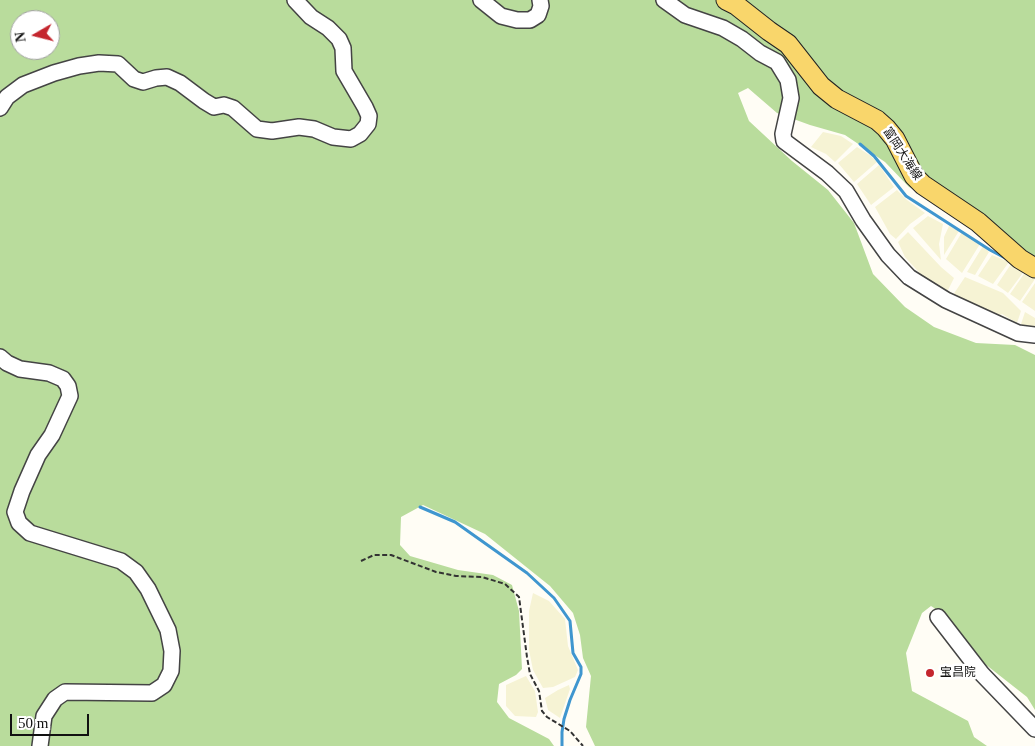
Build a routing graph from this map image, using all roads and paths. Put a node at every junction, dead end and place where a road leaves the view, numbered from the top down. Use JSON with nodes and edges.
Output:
{"nodes":[{"id":1,"x":295,"y":0,"type":"edge"},
{"id":2,"x":481,"y":0,"type":"edge"},
{"id":3,"x":540,"y":0,"type":"edge"},
{"id":4,"x":664,"y":0,"type":"edge"},
{"id":5,"x":726,"y":0,"type":"edge"},
{"id":6,"x":0,"y":108,"type":"edge"},
{"id":7,"x":1035,"y":268,"type":"edge"},
{"id":8,"x":1035,"y":335,"type":"edge"},
{"id":9,"x":0,"y":357,"type":"edge"},
{"id":10,"x":361,"y":561,"type":"dead end"},
{"id":11,"x":938,"y":618,"type":"dead end"},
{"id":12,"x":1035,"y":729,"type":"edge"},
{"id":13,"x":40,"y":746,"type":"edge"},
{"id":14,"x":583,"y":746,"type":"edge"}],
"edges":[{"from":1,"to":6,"type":"street"},
{"from":2,"to":3,"type":"street"},
{"from":4,"to":8,"type":"street"},
{"from":5,"to":7,"type":"main road","name":"富岡大海線"},
{"from":9,"to":13,"type":"street"},
{"from":10,"to":14,"type":"path"},
{"from":11,"to":12,"type":"street"}]}
